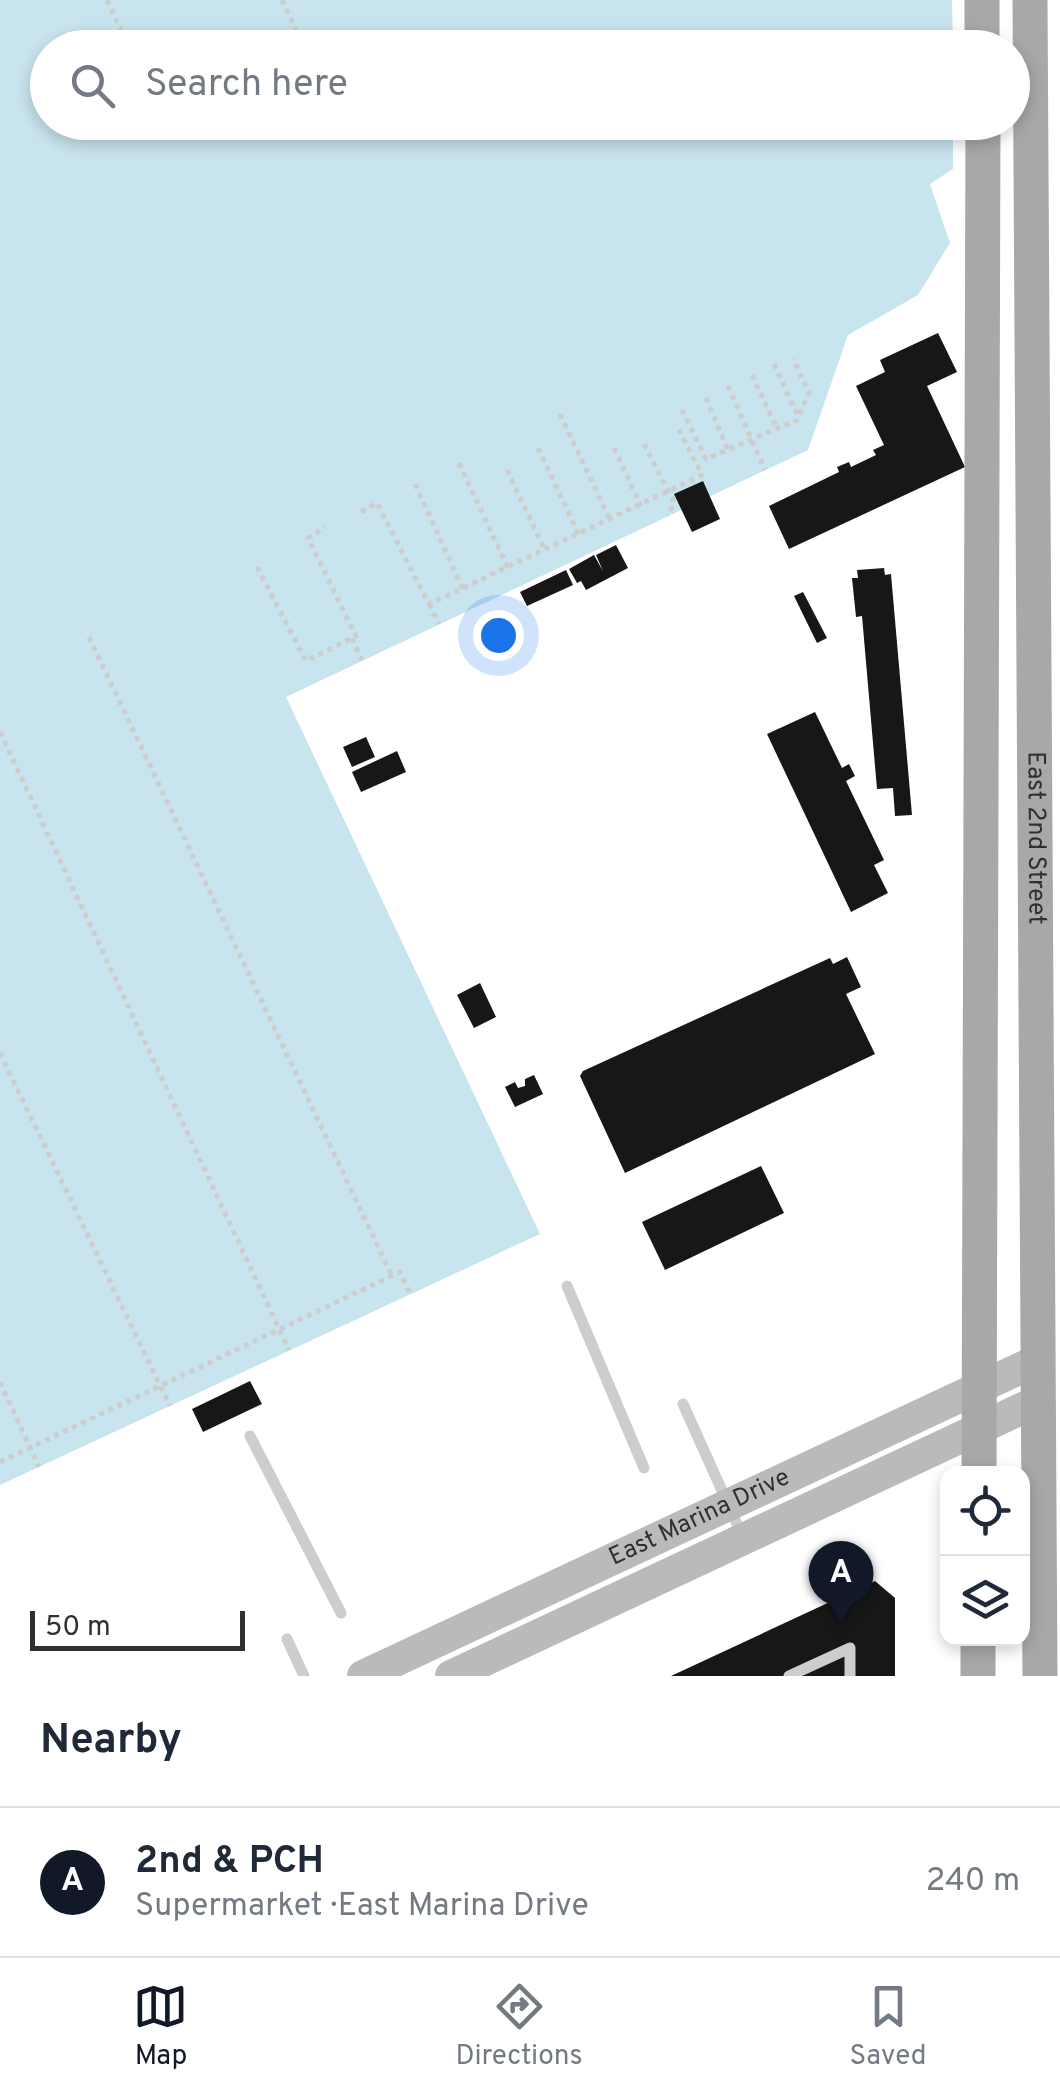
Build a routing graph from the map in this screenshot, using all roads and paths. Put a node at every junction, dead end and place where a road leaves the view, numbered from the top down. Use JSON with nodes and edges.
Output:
{"nodes":[{"id":1,"x":107,"y":0,"type":"edge"},
{"id":2,"x":282,"y":0,"type":"edge"},
{"id":3,"x":982,"y":0,"type":"edge"},
{"id":4,"x":1030,"y":0,"type":"edge"},
{"id":5,"x":121,"y":30,"type":"edge"},
{"id":6,"x":296,"y":30,"type":"edge"},
{"id":7,"x":982,"y":30,"type":"edge"},
{"id":8,"x":982,"y":140,"type":"edge"},
{"id":9,"x":793,"y":359,"type":"dead end"},
{"id":10,"x":774,"y":364,"type":"dead end"},
{"id":11,"x":752,"y":375,"type":"dead end"},
{"id":12,"x":728,"y":386,"type":"dead end"},
{"id":13,"x":706,"y":398,"type":"dead end"},
{"id":14,"x":682,"y":410,"type":"dead end"},
{"id":15,"x":560,"y":414,"type":"dead end"},
{"id":16,"x":799,"y":417,"type":"junction"},
{"id":17,"x":678,"y":428,"type":"dead end"},
{"id":18,"x":776,"y":429,"type":"junction"},
{"id":19,"x":751,"y":440,"type":"junction"},
{"id":20,"x":644,"y":444,"type":"dead end"},
{"id":21,"x":538,"y":448,"type":"dead end"},
{"id":22,"x":614,"y":448,"type":"dead end"},
{"id":23,"x":728,"y":450,"type":"junction"},
{"id":24,"x":459,"y":463,"type":"dead end"},
{"id":25,"x":507,"y":470,"type":"dead end"},
{"id":26,"x":765,"y":470,"type":"dead end"},
{"id":27,"x":415,"y":484,"type":"dead end"},
{"id":28,"x":669,"y":493,"type":"junction"},
{"id":29,"x":641,"y":506,"type":"junction"},
{"id":30,"x":362,"y":512,"type":"dead end"},
{"id":31,"x":668,"y":516,"type":"dead end"},
{"id":32,"x":610,"y":520,"type":"junction"},
{"id":33,"x":325,"y":527,"type":"dead end"},
{"id":34,"x":579,"y":534,"type":"junction"},
{"id":35,"x":544,"y":550,"type":"junction"},
{"id":36,"x":258,"y":566,"type":"dead end"},
{"id":37,"x":508,"y":568,"type":"junction"},
{"id":38,"x":462,"y":589,"type":"junction"},
{"id":39,"x":429,"y":604,"type":"junction"},
{"id":40,"x":439,"y":624,"type":"dead end"},
{"id":41,"x":89,"y":637,"type":"dead end"},
{"id":42,"x":352,"y":638,"type":"junction"},
{"id":43,"x":362,"y":660,"type":"dead end"},
{"id":44,"x":0,"y":732,"type":"edge"},
{"id":45,"x":0,"y":1053,"type":"edge"},
{"id":46,"x":1036,"y":1227,"type":"junction"},
{"id":47,"x":1060,"y":1257,"type":"edge"},
{"id":48,"x":392,"y":1276,"type":"junction"},
{"id":49,"x":567,"y":1286,"type":"dead end"},
{"id":50,"x":410,"y":1294,"type":"dead end"},
{"id":51,"x":280,"y":1330,"type":"junction"},
{"id":52,"x":290,"y":1350,"type":"dead end"},
{"id":53,"x":1038,"y":1360,"type":"junction"},
{"id":54,"x":0,"y":1382,"type":"edge"},
{"id":55,"x":980,"y":1386,"type":"junction"},
{"id":56,"x":159,"y":1387,"type":"junction"},
{"id":57,"x":1038,"y":1401,"type":"junction"},
{"id":58,"x":684,"y":1404,"type":"dead end"},
{"id":59,"x":170,"y":1406,"type":"dead end"},
{"id":60,"x":980,"y":1429,"type":"junction"},
{"id":61,"x":250,"y":1436,"type":"dead end"},
{"id":62,"x":31,"y":1448,"type":"junction"},
{"id":63,"x":0,"y":1462,"type":"edge"},
{"id":64,"x":979,"y":1466,"type":"edge"},
{"id":65,"x":39,"y":1467,"type":"dead end"},
{"id":66,"x":644,"y":1468,"type":"dead end"},
{"id":67,"x":729,"y":1506,"type":"junction"},
{"id":68,"x":744,"y":1539,"type":"junction"},
{"id":69,"x":341,"y":1613,"type":"dead end"},
{"id":70,"x":286,"y":1639,"type":"dead end"},
{"id":71,"x":978,"y":1646,"type":"edge"},
{"id":72,"x":304,"y":1676,"type":"edge"},
{"id":73,"x":363,"y":1676,"type":"edge"},
{"id":74,"x":450,"y":1676,"type":"edge"},
{"id":75,"x":789,"y":1676,"type":"edge"},
{"id":76,"x":850,"y":1676,"type":"edge"},
{"id":77,"x":978,"y":1676,"type":"edge"},
{"id":78,"x":1040,"y":1676,"type":"edge"}],
"edges":[{"from":1,"to":5,"type":"path"},
{"from":2,"to":6,"type":"path"},
{"from":3,"to":7,"type":"main road"},
{"from":4,"to":46,"type":"main road","name":"East 2nd Street"},
{"from":8,"to":55,"type":"main road"},
{"from":9,"to":16,"type":"path"},
{"from":10,"to":16,"type":"path"},
{"from":11,"to":18,"type":"path"},
{"from":12,"to":19,"type":"path"},
{"from":13,"to":23,"type":"path"},
{"from":14,"to":23,"type":"path"},
{"from":15,"to":32,"type":"path"},
{"from":16,"to":18,"type":"path"},
{"from":17,"to":28,"type":"path"},
{"from":18,"to":19,"type":"path"},
{"from":19,"to":23,"type":"path"},
{"from":19,"to":26,"type":"path"},
{"from":20,"to":28,"type":"path"},
{"from":21,"to":34,"type":"path"},
{"from":22,"to":29,"type":"path"},
{"from":24,"to":37,"type":"path"},
{"from":25,"to":35,"type":"path"},
{"from":27,"to":38,"type":"path"},
{"from":28,"to":29,"type":"path"},
{"from":28,"to":31,"type":"path"},
{"from":29,"to":32,"type":"path"},
{"from":30,"to":39,"type":"path"},
{"from":32,"to":34,"type":"path"},
{"from":33,"to":42,"type":"path"},
{"from":34,"to":35,"type":"path"},
{"from":35,"to":37,"type":"path"},
{"from":36,"to":42,"type":"path"},
{"from":37,"to":38,"type":"path"},
{"from":38,"to":39,"type":"path"},
{"from":39,"to":40,"type":"path"},
{"from":41,"to":48,"type":"path"},
{"from":42,"to":43,"type":"path"},
{"from":44,"to":51,"type":"path"},
{"from":45,"to":56,"type":"path"},
{"from":46,"to":47,"type":"main road"},
{"from":46,"to":53,"type":"main road","name":"East 2nd Street"},
{"from":48,"to":50,"type":"path"},
{"from":48,"to":51,"type":"path"},
{"from":49,"to":66,"type":"lane"},
{"from":51,"to":52,"type":"path"},
{"from":51,"to":56,"type":"path"},
{"from":53,"to":55,"type":"main road","name":"East Marina Drive"},
{"from":53,"to":57,"type":"main road","name":"East 2nd Street"},
{"from":54,"to":62,"type":"path"},
{"from":55,"to":60,"type":"main road"},
{"from":55,"to":67,"type":"main road","name":"East Marina Drive"},
{"from":56,"to":59,"type":"path"},
{"from":56,"to":62,"type":"path"},
{"from":57,"to":60,"type":"main road","name":"East Marina Drive"},
{"from":57,"to":78,"type":"main road","name":"East 2nd Street"},
{"from":58,"to":67,"type":"lane"},
{"from":60,"to":64,"type":"main road"},
{"from":60,"to":68,"type":"main road","name":"East Marina Drive"},
{"from":61,"to":69,"type":"lane"},
{"from":62,"to":63,"type":"path"},
{"from":62,"to":65,"type":"path"},
{"from":67,"to":68,"type":"lane"},
{"from":67,"to":73,"type":"main road","name":"East Marina Drive"},
{"from":68,"to":74,"type":"main road","name":"East Marina Drive"},
{"from":70,"to":72,"type":"lane"},
{"from":71,"to":77,"type":"main road"},
{"from":75,"to":76,"type":"lane"}]}
